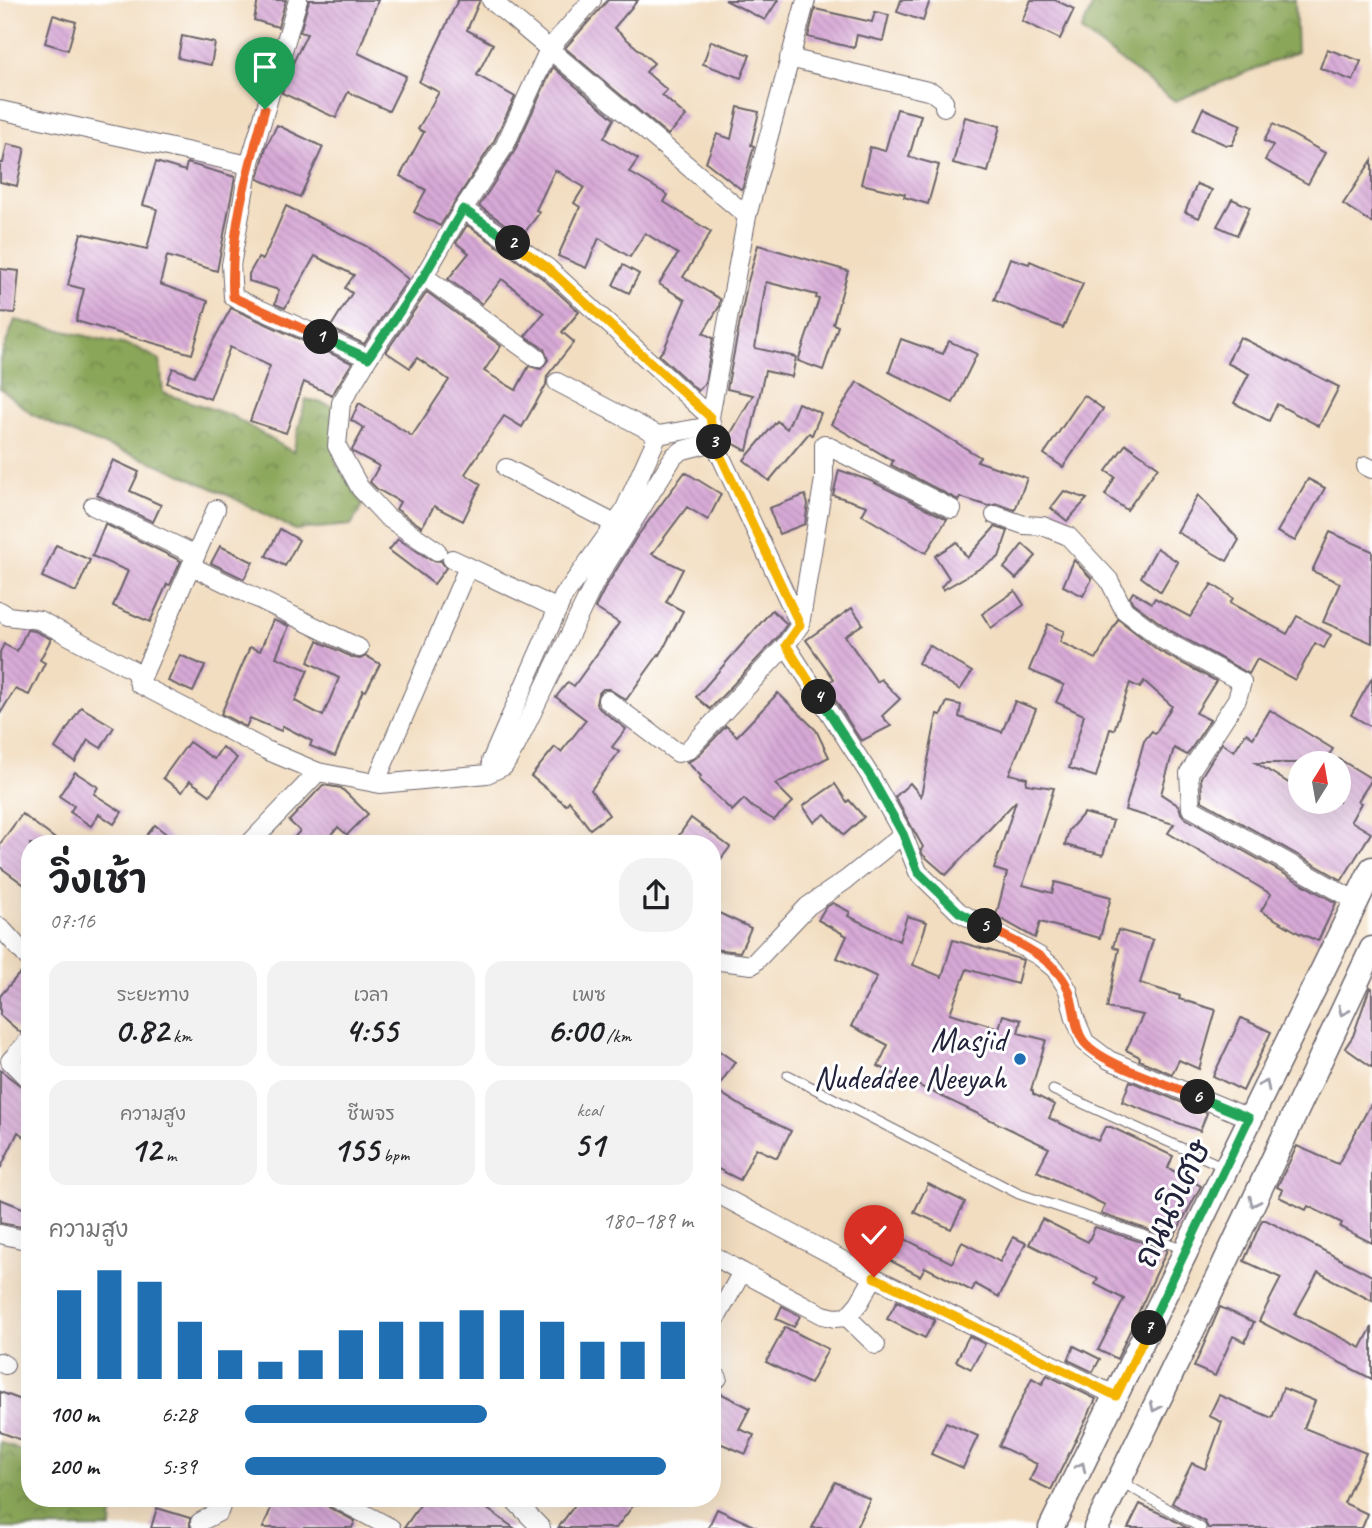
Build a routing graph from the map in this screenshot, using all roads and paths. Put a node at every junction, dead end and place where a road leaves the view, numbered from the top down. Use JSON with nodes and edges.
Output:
{"nodes":[{"id":1,"x":298,"y":0,"type":"edge"},
{"id":2,"x":491,"y":0,"type":"edge"},
{"id":3,"x":592,"y":0,"type":"edge"},
{"id":4,"x":806,"y":0,"type":"edge"},
{"id":5,"x":549,"y":49,"type":"junction"},
{"id":6,"x":789,"y":58,"type":"junction"},
{"id":7,"x":944,"y":107,"type":"dead end"},
{"id":8,"x":0,"y":110,"type":"edge"},
{"id":9,"x":249,"y":165,"type":"junction"},
{"id":10,"x":463,"y":209,"type":"junction"},
{"id":11,"x":747,"y":216,"type":"junction"},
{"id":12,"x":424,"y":276,"type":"junction"},
{"id":13,"x":368,"y":358,"type":"junction"},
{"id":14,"x":537,"y":358,"type":"dead end"},
{"id":15,"x":557,"y":382,"type":"dead end"},
{"id":16,"x":712,"y":428,"type":"junction"},
{"id":17,"x":659,"y":435,"type":"junction"},
{"id":18,"x":506,"y":468,"type":"dead end"},
{"id":19,"x":93,"y":506,"type":"dead end"},
{"id":20,"x":216,"y":509,"type":"dead end"},
{"id":21,"x":952,"y":509,"type":"dead end"},
{"id":22,"x":995,"y":515,"type":"dead end"},
{"id":23,"x":615,"y":524,"type":"junction"},
{"id":24,"x":453,"y":559,"type":"junction"},
{"id":25,"x":193,"y":560,"type":"junction"},
{"id":26,"x":558,"y":609,"type":"junction"},
{"id":27,"x":0,"y":611,"type":"edge"},
{"id":28,"x":800,"y":625,"type":"junction"},
{"id":29,"x":786,"y":645,"type":"junction"},
{"id":30,"x":359,"y":648,"type":"dead end"},
{"id":31,"x":139,"y":684,"type":"junction"},
{"id":32,"x":607,"y":700,"type":"dead end"},
{"id":33,"x":491,"y":761,"type":"dead end"},
{"id":34,"x":318,"y":772,"type":"junction"},
{"id":35,"x":380,"y":772,"type":"dead end"},
{"id":36,"x":903,"y":834,"type":"junction"},
{"id":37,"x":258,"y":835,"type":"edge"},
{"id":38,"x":1372,"y":869,"type":"edge"},
{"id":39,"x":1356,"y":901,"type":"junction"},
{"id":40,"x":0,"y":927,"type":"edge"},
{"id":41,"x":1372,"y":949,"type":"edge"},
{"id":42,"x":21,"y":950,"type":"edge"},
{"id":43,"x":721,"y":962,"type":"edge"},
{"id":44,"x":21,"y":1049,"type":"edge"},
{"id":45,"x":21,"y":1072,"type":"edge"},
{"id":46,"x":788,"y":1075,"type":"dead end"},
{"id":47,"x":1053,"y":1090,"type":"dead end"},
{"id":48,"x":1249,"y":1118,"type":"junction"},
{"id":49,"x":1225,"y":1168,"type":"junction"},
{"id":50,"x":721,"y":1196,"type":"edge"},
{"id":51,"x":0,"y":1234,"type":"edge"},
{"id":52,"x":21,"y":1239,"type":"edge"},
{"id":53,"x":1187,"y":1250,"type":"junction"},
{"id":54,"x":721,"y":1260,"type":"edge"},
{"id":55,"x":742,"y":1272,"type":"junction"},
{"id":56,"x":874,"y":1277,"type":"junction"},
{"id":57,"x":721,"y":1309,"type":"edge"},
{"id":58,"x":847,"y":1317,"type":"junction"},
{"id":59,"x":876,"y":1345,"type":"dead end"},
{"id":60,"x":1116,"y":1396,"type":"junction"},
{"id":61,"x":1119,"y":1480,"type":"junction"},
{"id":62,"x":221,"y":1507,"type":"edge"},
{"id":63,"x":352,"y":1507,"type":"edge"},
{"id":64,"x":521,"y":1507,"type":"edge"},
{"id":65,"x":200,"y":1522,"type":"dead end"},
{"id":66,"x":391,"y":1528,"type":"edge"},
{"id":67,"x":541,"y":1528,"type":"edge"},
{"id":68,"x":1051,"y":1528,"type":"edge"},
{"id":69,"x":1096,"y":1528,"type":"edge"},
{"id":70,"x":1201,"y":1528,"type":"edge"}],
"edges":[{"from":1,"to":9,"type":"street"},
{"from":2,"to":5,"type":"street"},
{"from":3,"to":5,"type":"street"},
{"from":4,"to":6,"type":"street"},
{"from":5,"to":10,"type":"street"},
{"from":5,"to":11,"type":"street"},
{"from":6,"to":7,"type":"street"},
{"from":6,"to":11,"type":"street"},
{"from":8,"to":9,"type":"street"},
{"from":9,"to":13,"type":"street"},
{"from":10,"to":12,"type":"street"},
{"from":10,"to":16,"type":"street"},
{"from":11,"to":16,"type":"street"},
{"from":12,"to":13,"type":"street"},
{"from":12,"to":14,"type":"street"},
{"from":13,"to":24,"type":"street"},
{"from":15,"to":17,"type":"street"},
{"from":16,"to":17,"type":"street"},
{"from":16,"to":28,"type":"street"},
{"from":16,"to":34,"type":"street"},
{"from":17,"to":23,"type":"street"},
{"from":18,"to":23,"type":"street"},
{"from":19,"to":25,"type":"street"},
{"from":20,"to":25,"type":"street"},
{"from":21,"to":28,"type":"street"},
{"from":22,"to":39,"type":"street"},
{"from":23,"to":26,"type":"street"},
{"from":24,"to":26,"type":"street"},
{"from":24,"to":35,"type":"street"},
{"from":25,"to":30,"type":"street"},
{"from":25,"to":31,"type":"street"},
{"from":26,"to":33,"type":"street"},
{"from":27,"to":31,"type":"street"},
{"from":28,"to":29,"type":"street"},
{"from":29,"to":32,"type":"street"},
{"from":29,"to":36,"type":"street"},
{"from":31,"to":34,"type":"street"},
{"from":34,"to":37,"type":"street"},
{"from":36,"to":43,"type":"street"},
{"from":36,"to":48,"type":"street"},
{"from":38,"to":39,"type":"main road","name":"ถนนวิเศษ"},
{"from":48,"to":39,"type":"main road","name":"ถนนวิเศษ","one_way":true},
{"from":40,"to":42,"type":"street"},
{"from":41,"to":61,"type":"main road","one_way":true},
{"from":44,"to":45,"type":"street"},
{"from":46,"to":53,"type":"lane"},
{"from":47,"to":49,"type":"lane"},
{"from":48,"to":49,"type":"main road","name":"ถนนวิเศษ"},
{"from":49,"to":53,"type":"main road","name":"ถนนวิเศษ"},
{"from":50,"to":56,"type":"street"},
{"from":51,"to":52,"type":"street"},
{"from":53,"to":60,"type":"main road","name":"ถนนวิเศษ"},
{"from":54,"to":55,"type":"street"},
{"from":55,"to":57,"type":"street"},
{"from":55,"to":58,"type":"street"},
{"from":56,"to":58,"type":"street"},
{"from":56,"to":60,"type":"street"},
{"from":58,"to":59,"type":"street"},
{"from":68,"to":60,"type":"main road","name":"ถนนวิเศษ","one_way":true},
{"from":61,"to":69,"type":"main road"},
{"from":61,"to":70,"type":"lane"},
{"from":62,"to":65,"type":"street"},
{"from":63,"to":66,"type":"street"},
{"from":64,"to":67,"type":"street"}]}
